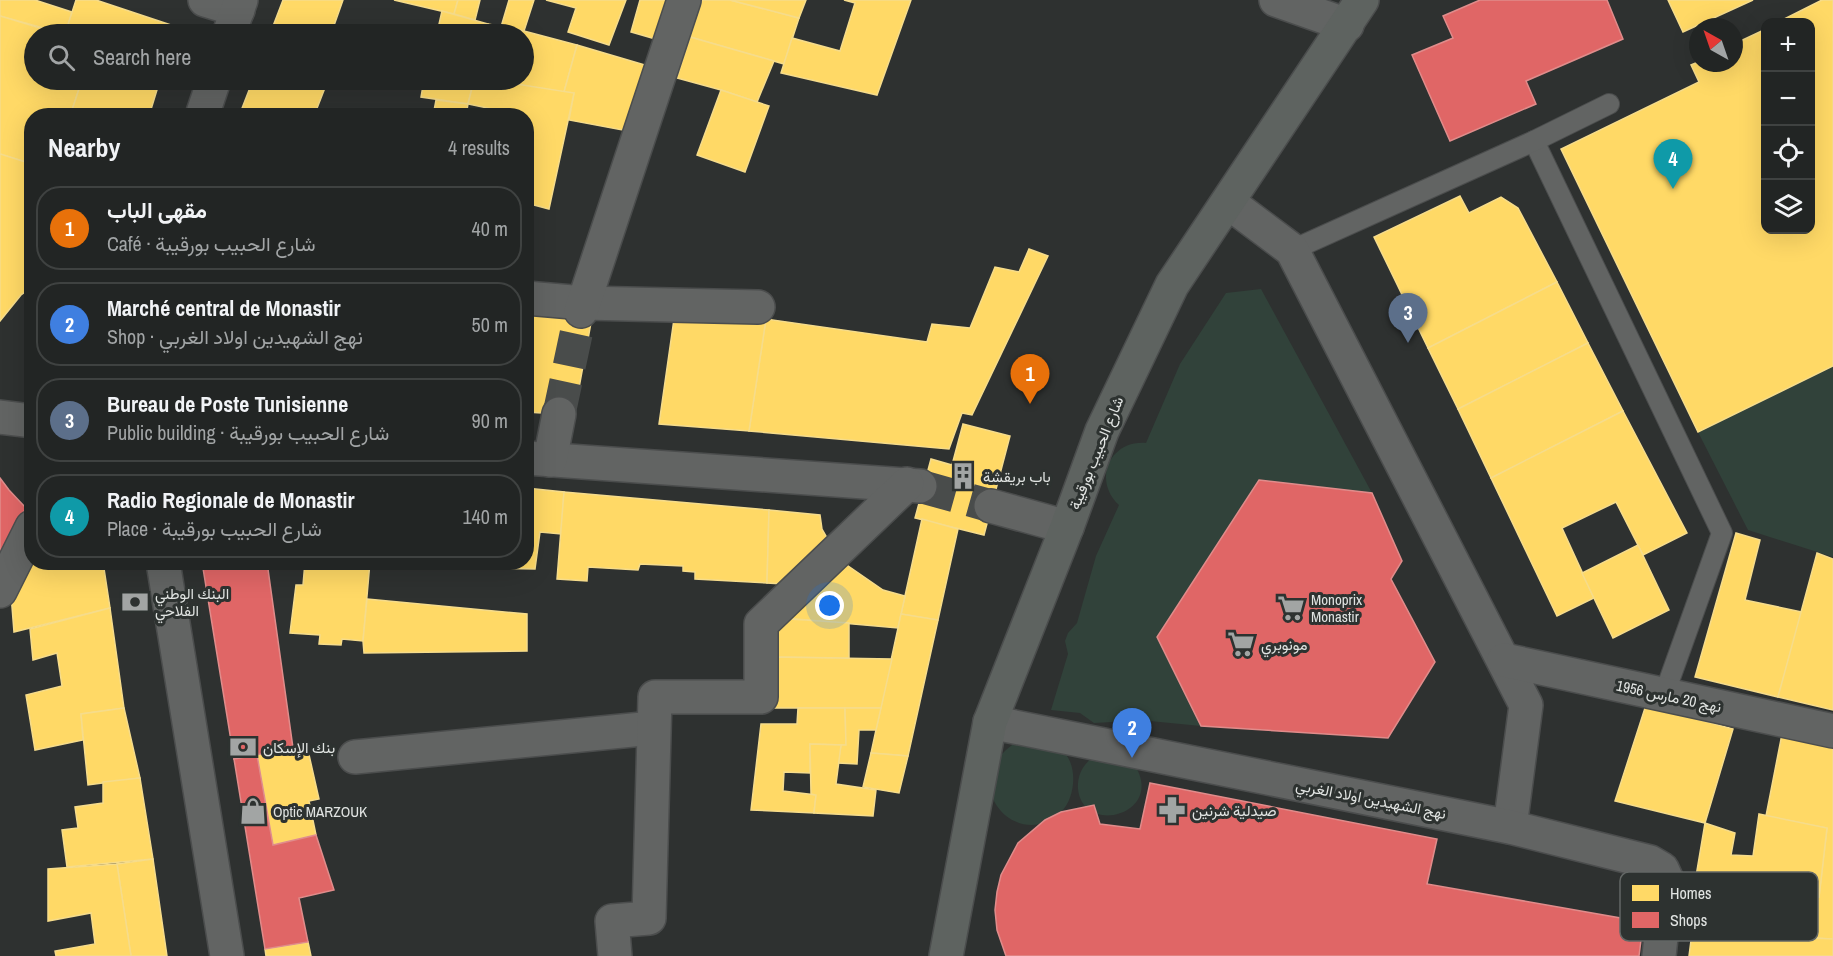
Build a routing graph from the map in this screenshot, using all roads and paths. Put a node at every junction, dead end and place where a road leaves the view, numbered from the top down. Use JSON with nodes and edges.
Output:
{"nodes":[{"id":1,"x":205,"y":0,"type":"edge"},
{"id":2,"x":684,"y":0,"type":"edge"},
{"id":3,"x":1276,"y":0,"type":"edge"},
{"id":4,"x":1354,"y":13,"type":"edge"},
{"id":5,"x":236,"y":15,"type":"edge"},
{"id":6,"x":211,"y":90,"type":"edge"},
{"id":7,"x":1609,"y":104,"type":"dead end"},
{"id":8,"x":205,"y":108,"type":"edge"},
{"id":9,"x":1534,"y":141,"type":"junction"},
{"id":10,"x":1228,"y":202,"type":"junction"},
{"id":11,"x":1292,"y":250,"type":"junction"},
{"id":12,"x":534,"y":299,"type":"edge"},
{"id":13,"x":583,"y":307,"type":"junction"},
{"id":14,"x":759,"y":307,"type":"dead end"},
{"id":15,"x":560,"y":414,"type":"tunnel mouth"},
{"id":16,"x":0,"y":417,"type":"edge"},
{"id":17,"x":24,"y":420,"type":"edge"},
{"id":18,"x":538,"y":459,"type":"edge"},
{"id":19,"x":991,"y":506,"type":"tunnel mouth"},
{"id":20,"x":1067,"y":527,"type":"junction"},
{"id":21,"x":24,"y":544,"type":"edge"},
{"id":22,"x":164,"y":570,"type":"edge"},
{"id":23,"x":0,"y":591,"type":"edge"},
{"id":24,"x":1504,"y":660,"type":"junction"},
{"id":25,"x":1664,"y":695,"type":"junction"},
{"id":26,"x":990,"y":722,"type":"junction"},
{"id":27,"x":653,"y":728,"type":"junction"},
{"id":28,"x":1833,"y":731,"type":"edge"},
{"id":29,"x":355,"y":757,"type":"dead end"},
{"id":30,"x":1510,"y":827,"type":"junction"},
{"id":31,"x":1664,"y":872,"type":"edge"},
{"id":32,"x":1661,"y":941,"type":"edge"},
{"id":33,"x":227,"y":956,"type":"edge"},
{"id":34,"x":615,"y":956,"type":"edge"},
{"id":35,"x":946,"y":956,"type":"edge"},
{"id":36,"x":1659,"y":956,"type":"edge"}],
"edges":[{"from":1,"to":5,"type":"street"},
{"from":2,"to":13,"type":"street"},
{"from":3,"to":4,"type":"street"},
{"from":4,"to":10,"type":"street","name":"شارع الحبيب بورقيبة"},
{"from":6,"to":8,"type":"street"},
{"from":7,"to":9,"type":"lane"},
{"from":9,"to":11,"type":"lane"},
{"from":9,"to":25,"type":"lane"},
{"from":10,"to":11,"type":"street"},
{"from":10,"to":20,"type":"street","name":"شارع الحبيب بورقيبة"},
{"from":11,"to":24,"type":"street"},
{"from":12,"to":13,"type":"street"},
{"from":13,"to":14,"type":"street"},
{"from":15,"to":18,"type":"street"},
{"from":16,"to":17,"type":"street"},
{"from":18,"to":27,"type":"street"},
{"from":19,"to":20,"type":"street"},
{"from":20,"to":26,"type":"street","name":"شارع الحبيب بورقيبة"},
{"from":21,"to":23,"type":"street"},
{"from":22,"to":33,"type":"street"},
{"from":24,"to":25,"type":"street","name":"نهج 20 مارس 1956"},
{"from":24,"to":30,"type":"street"},
{"from":25,"to":28,"type":"street","name":"نهج 20 مارس 1956"},
{"from":26,"to":30,"type":"street","name":"نهج الشهيدين اولاد الغربي"},
{"from":26,"to":35,"type":"street","name":"شارع الحبيب بورقيبة"},
{"from":27,"to":29,"type":"street"},
{"from":27,"to":34,"type":"street"},
{"from":30,"to":31,"type":"street","name":"نهج الشهيدين اولاد الغربي"},
{"from":32,"to":36,"type":"street","name":"نهج الشهيدين اولاد الغربي"}]}
